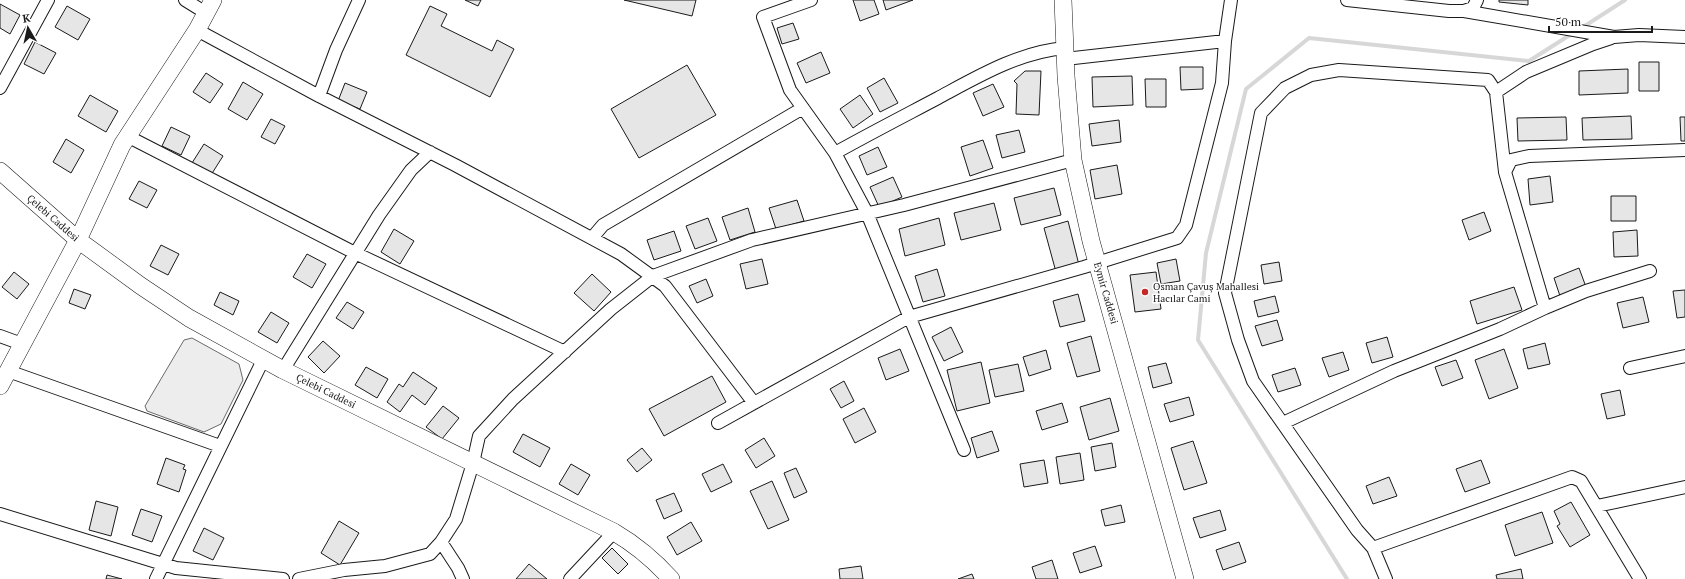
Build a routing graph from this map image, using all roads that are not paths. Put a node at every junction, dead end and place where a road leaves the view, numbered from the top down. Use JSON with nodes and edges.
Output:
{"nodes":[{"id":1,"x":48,"y":0,"type":"edge"},
{"id":2,"x":185,"y":0,"type":"edge"},
{"id":3,"x":359,"y":0,"type":"edge"},
{"id":4,"x":811,"y":0,"type":"edge"},
{"id":5,"x":1063,"y":0,"type":"edge"},
{"id":6,"x":1231,"y":0,"type":"edge"},
{"id":7,"x":1347,"y":0,"type":"edge"},
{"id":8,"x":1478,"y":0,"type":"edge"},
{"id":9,"x":1376,"y":2,"type":"edge"},
{"id":10,"x":209,"y":6,"type":"edge"},
{"id":11,"x":1464,"y":11,"type":"junction"},
{"id":12,"x":198,"y":30,"type":"junction"},
{"id":13,"x":1614,"y":37,"type":"junction"},
{"id":14,"x":1685,"y":38,"type":"edge"},
{"id":15,"x":1225,"y":41,"type":"junction"},
{"id":16,"x":1065,"y":53,"type":"junction"},
{"id":17,"x":0,"y":88,"type":"edge"},
{"id":18,"x":1496,"y":92,"type":"junction"},
{"id":19,"x":319,"y":96,"type":"junction"},
{"id":20,"x":803,"y":108,"type":"junction"},
{"id":21,"x":127,"y":136,"type":"junction"},
{"id":22,"x":1685,"y":150,"type":"edge"},
{"id":23,"x":430,"y":152,"type":"junction"},
{"id":24,"x":835,"y":153,"type":"junction"},
{"id":25,"x":1073,"y":160,"type":"junction"},
{"id":26,"x":0,"y":171,"type":"edge"},
{"id":27,"x":1505,"y":172,"type":"junction"},
{"id":28,"x":867,"y":213,"type":"junction"},
{"id":29,"x":592,"y":238,"type":"junction"},
{"id":30,"x":78,"y":240,"type":"junction"},
{"id":31,"x":355,"y":253,"type":"junction"},
{"id":32,"x":1097,"y":263,"type":"junction"},
{"id":33,"x":1650,"y":271,"type":"dead end"},
{"id":34,"x":653,"y":276,"type":"junction"},
{"id":35,"x":1545,"y":308,"type":"junction"},
{"id":36,"x":909,"y":317,"type":"junction"},
{"id":37,"x":0,"y":336,"type":"edge"},
{"id":38,"x":22,"y":344,"type":"junction"},
{"id":39,"x":565,"y":352,"type":"junction"},
{"id":40,"x":1685,"y":356,"type":"edge"},
{"id":41,"x":262,"y":360,"type":"junction"},
{"id":42,"x":1630,"y":368,"type":"dead end"},
{"id":43,"x":283,"y":370,"type":"junction"},
{"id":44,"x":8,"y":371,"type":"junction"},
{"id":45,"x":0,"y":386,"type":"edge"},
{"id":46,"x":754,"y":402,"type":"junction"},
{"id":47,"x":718,"y":423,"type":"dead end"},
{"id":48,"x":1283,"y":423,"type":"junction"},
{"id":49,"x":220,"y":446,"type":"junction"},
{"id":50,"x":964,"y":450,"type":"dead end"},
{"id":51,"x":473,"y":463,"type":"junction"},
{"id":52,"x":1685,"y":487,"type":"edge"},
{"id":53,"x":1597,"y":506,"type":"junction"},
{"id":54,"x":0,"y":514,"type":"edge"},
{"id":55,"x":614,"y":532,"type":"junction"},
{"id":56,"x":442,"y":542,"type":"junction"},
{"id":57,"x":1373,"y":548,"type":"junction"},
{"id":58,"x":163,"y":564,"type":"junction"},
{"id":59,"x":359,"y":574,"type":"edge"},
{"id":60,"x":156,"y":579,"type":"edge"},
{"id":61,"x":283,"y":579,"type":"edge"},
{"id":62,"x":299,"y":579,"type":"edge"},
{"id":63,"x":463,"y":579,"type":"edge"},
{"id":64,"x":570,"y":579,"type":"edge"},
{"id":65,"x":671,"y":579,"type":"edge"},
{"id":66,"x":1185,"y":579,"type":"edge"},
{"id":67,"x":1386,"y":579,"type":"edge"},
{"id":68,"x":1640,"y":579,"type":"edge"}],
"edges":[{"from":1,"to":17,"type":"street"},
{"from":2,"to":10,"type":"street"},
{"from":3,"to":19,"type":"street"},
{"from":4,"to":20,"type":"street"},
{"from":5,"to":16,"type":"street","name":"Eymir Caddesi"},
{"from":6,"to":15,"type":"street"},
{"from":7,"to":9,"type":"street"},
{"from":8,"to":11,"type":"street"},
{"from":9,"to":11,"type":"street"},
{"from":10,"to":12,"type":"street"},
{"from":11,"to":13,"type":"street"},
{"from":12,"to":19,"type":"street"},
{"from":12,"to":21,"type":"street"},
{"from":13,"to":14,"type":"street"},
{"from":13,"to":18,"type":"street"},
{"from":15,"to":16,"type":"street"},
{"from":15,"to":32,"type":"street"},
{"from":16,"to":24,"type":"street"},
{"from":16,"to":25,"type":"street","name":"Eymir Caddesi"},
{"from":18,"to":27,"type":"street"},
{"from":18,"to":48,"type":"street"},
{"from":19,"to":23,"type":"street"},
{"from":20,"to":24,"type":"street"},
{"from":20,"to":29,"type":"street"},
{"from":21,"to":30,"type":"street"},
{"from":21,"to":31,"type":"street"},
{"from":22,"to":27,"type":"street"},
{"from":23,"to":29,"type":"street"},
{"from":23,"to":31,"type":"street"},
{"from":24,"to":28,"type":"street"},
{"from":25,"to":28,"type":"street"},
{"from":25,"to":32,"type":"street","name":"Eymir Caddesi"},
{"from":26,"to":30,"type":"street","name":"Çelebi Caddesi"},
{"from":27,"to":35,"type":"street"},
{"from":28,"to":34,"type":"street"},
{"from":28,"to":36,"type":"street"},
{"from":29,"to":34,"type":"street"},
{"from":30,"to":38,"type":"street"},
{"from":30,"to":41,"type":"street","name":"Çelebi Caddesi"},
{"from":31,"to":39,"type":"street"},
{"from":31,"to":43,"type":"street"},
{"from":32,"to":36,"type":"street"},
{"from":32,"to":66,"type":"street","name":"Eymir Caddesi"},
{"from":33,"to":35,"type":"street"},
{"from":34,"to":39,"type":"street"},
{"from":34,"to":46,"type":"street"},
{"from":35,"to":48,"type":"street"},
{"from":36,"to":46,"type":"street"},
{"from":36,"to":50,"type":"street"},
{"from":37,"to":38,"type":"street"},
{"from":38,"to":44,"type":"street"},
{"from":39,"to":51,"type":"street"},
{"from":40,"to":42,"type":"street"},
{"from":41,"to":43,"type":"street","name":"Çelebi Caddesi"},
{"from":41,"to":49,"type":"street"},
{"from":43,"to":51,"type":"street","name":"Çelebi Caddesi"},
{"from":44,"to":45,"type":"street"},
{"from":44,"to":49,"type":"street"},
{"from":46,"to":47,"type":"street"},
{"from":48,"to":57,"type":"street"},
{"from":49,"to":58,"type":"street"},
{"from":51,"to":55,"type":"street","name":"Çelebi Caddesi"},
{"from":51,"to":56,"type":"street"},
{"from":52,"to":53,"type":"street"},
{"from":53,"to":57,"type":"street"},
{"from":53,"to":68,"type":"street"},
{"from":54,"to":58,"type":"street"},
{"from":55,"to":64,"type":"street"},
{"from":55,"to":65,"type":"street","name":"Çelebi Caddesi"},
{"from":56,"to":59,"type":"street"},
{"from":56,"to":63,"type":"street"},
{"from":57,"to":67,"type":"street"},
{"from":58,"to":60,"type":"street"},
{"from":58,"to":61,"type":"street"},
{"from":59,"to":62,"type":"street"}]}
